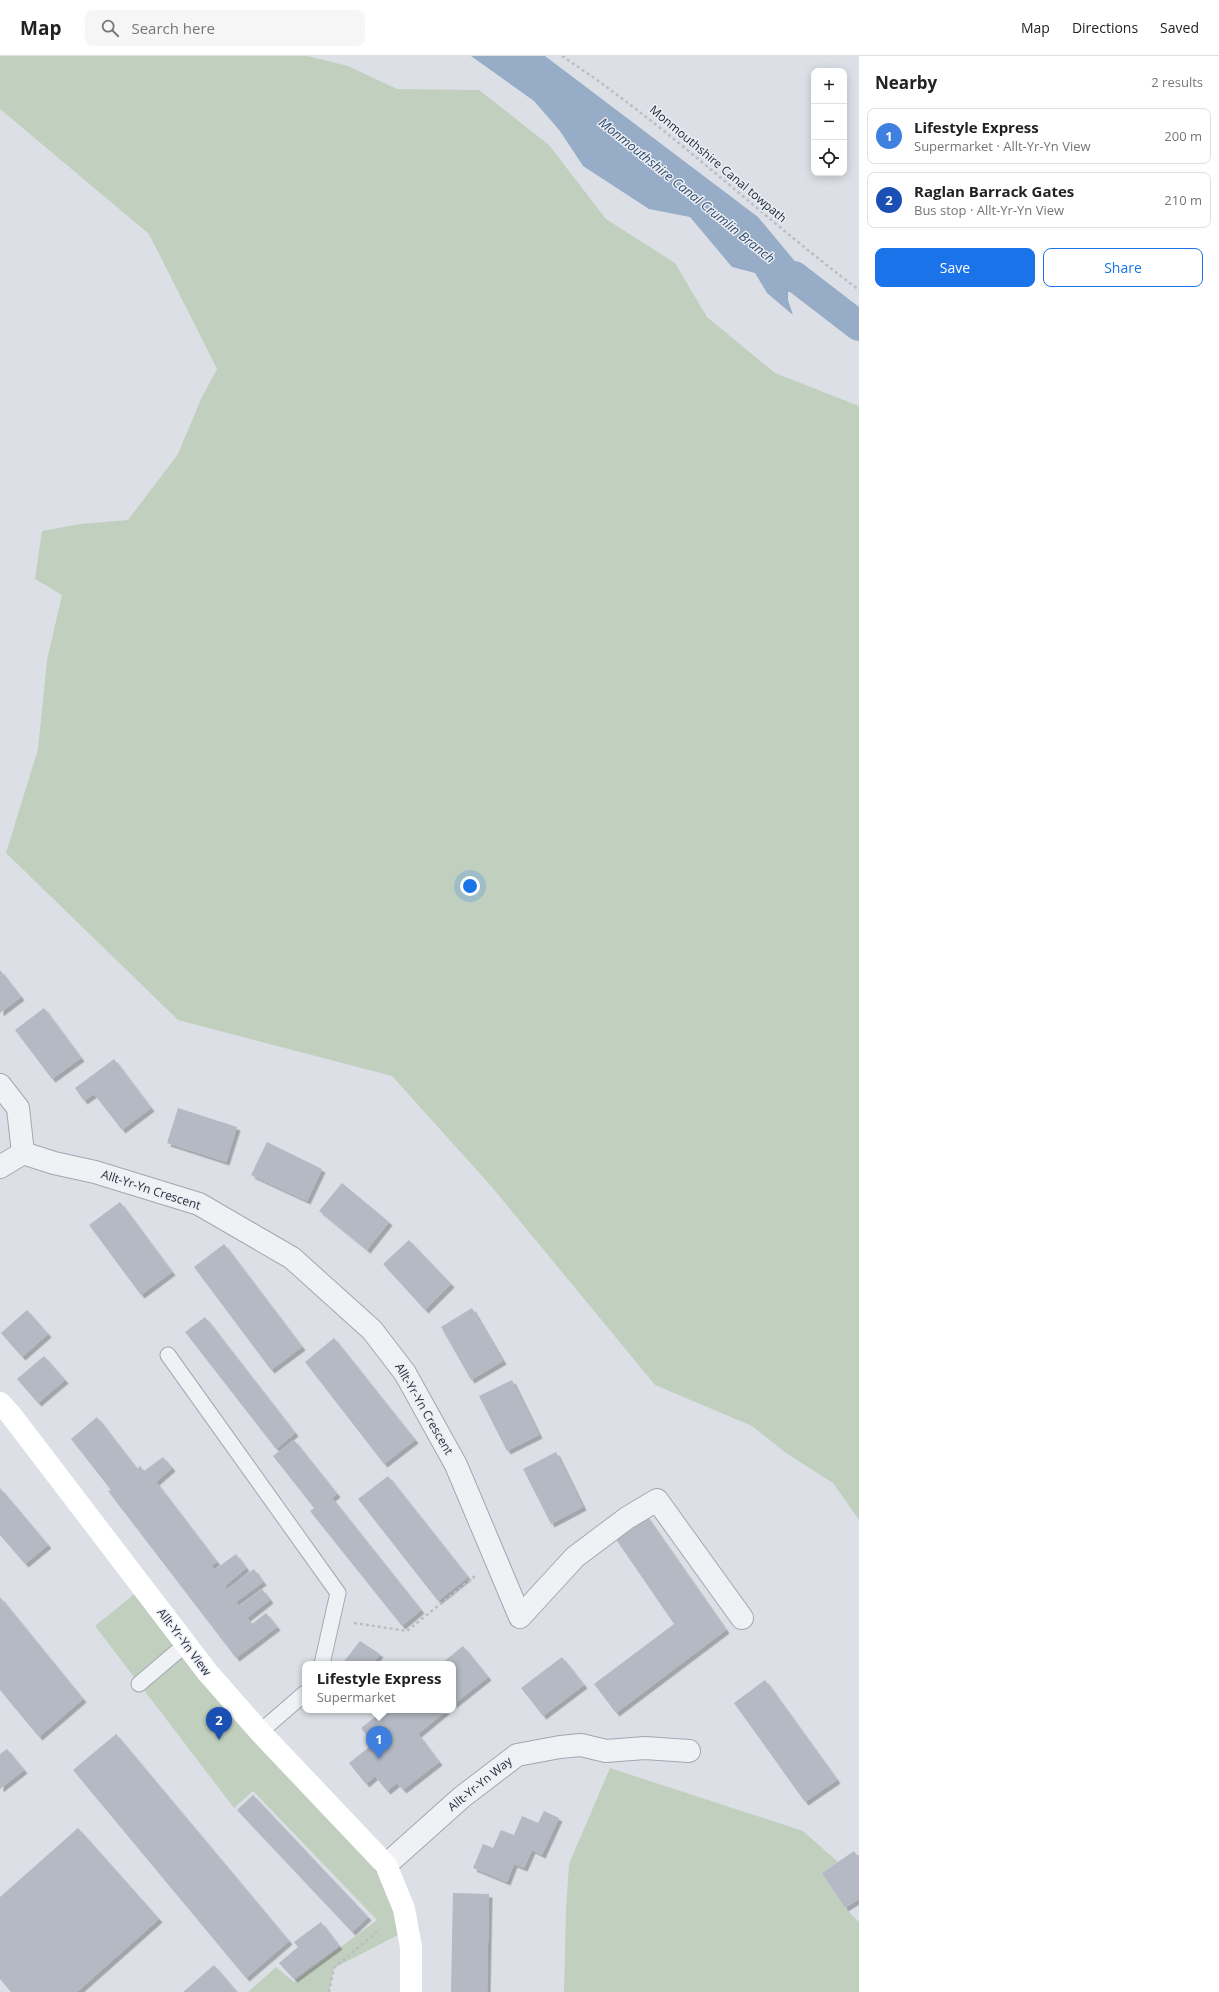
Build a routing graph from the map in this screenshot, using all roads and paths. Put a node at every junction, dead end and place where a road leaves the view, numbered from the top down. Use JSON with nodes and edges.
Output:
{"nodes":[{"id":1,"x":562,"y":56,"type":"edge"},
{"id":2,"x":859,"y":290,"type":"edge"},
{"id":3,"x":0,"y":1085,"type":"edge"},
{"id":4,"x":23,"y":1153,"type":"junction"},
{"id":5,"x":0,"y":1167,"type":"edge"},
{"id":6,"x":168,"y":1355,"type":"dead end"},
{"id":7,"x":0,"y":1403,"type":"edge"},
{"id":8,"x":496,"y":1559,"type":"junction"},
{"id":9,"x":742,"y":1618,"type":"dead end"},
{"id":10,"x":332,"y":1620,"type":"junction"},
{"id":11,"x":186,"y":1644,"type":"junction"},
{"id":12,"x":323,"y":1661,"type":"edge"},
{"id":13,"x":139,"y":1684,"type":"dead end"},
{"id":14,"x":302,"y":1696,"type":"edge"},
{"id":15,"x":260,"y":1732,"type":"junction"},
{"id":16,"x":689,"y":1751,"type":"dead end"},
{"id":17,"x":386,"y":1865,"type":"junction"},
{"id":18,"x":404,"y":1909,"type":"junction"},
{"id":19,"x":329,"y":1992,"type":"edge"},
{"id":20,"x":411,"y":1992,"type":"edge"}],
"edges":[{"from":1,"to":2,"type":"path","name":"Monmouthshire Canal towpath"},
{"from":3,"to":4,"type":"street"},
{"from":4,"to":5,"type":"street"},
{"from":4,"to":8,"type":"street","name":"Allt-Yr-Yn Crescent"},
{"from":6,"to":10,"type":"lane"},
{"from":7,"to":11,"type":"street","name":"Allt-Yr-Yn View"},
{"from":8,"to":9,"type":"street","name":"Allt-Yr-Yn Crescent"},
{"from":8,"to":10,"type":"path"},
{"from":10,"to":12,"type":"lane"},
{"from":11,"to":13,"type":"lane"},
{"from":11,"to":15,"type":"street","name":"Allt-Yr-Yn View"},
{"from":14,"to":15,"type":"lane"},
{"from":15,"to":17,"type":"street","name":"Allt-Yr-Yn View"},
{"from":16,"to":17,"type":"street","name":"Allt-Yr-Yn Way"},
{"from":17,"to":18,"type":"street"},
{"from":18,"to":19,"type":"path"},
{"from":18,"to":20,"type":"street"}]}
